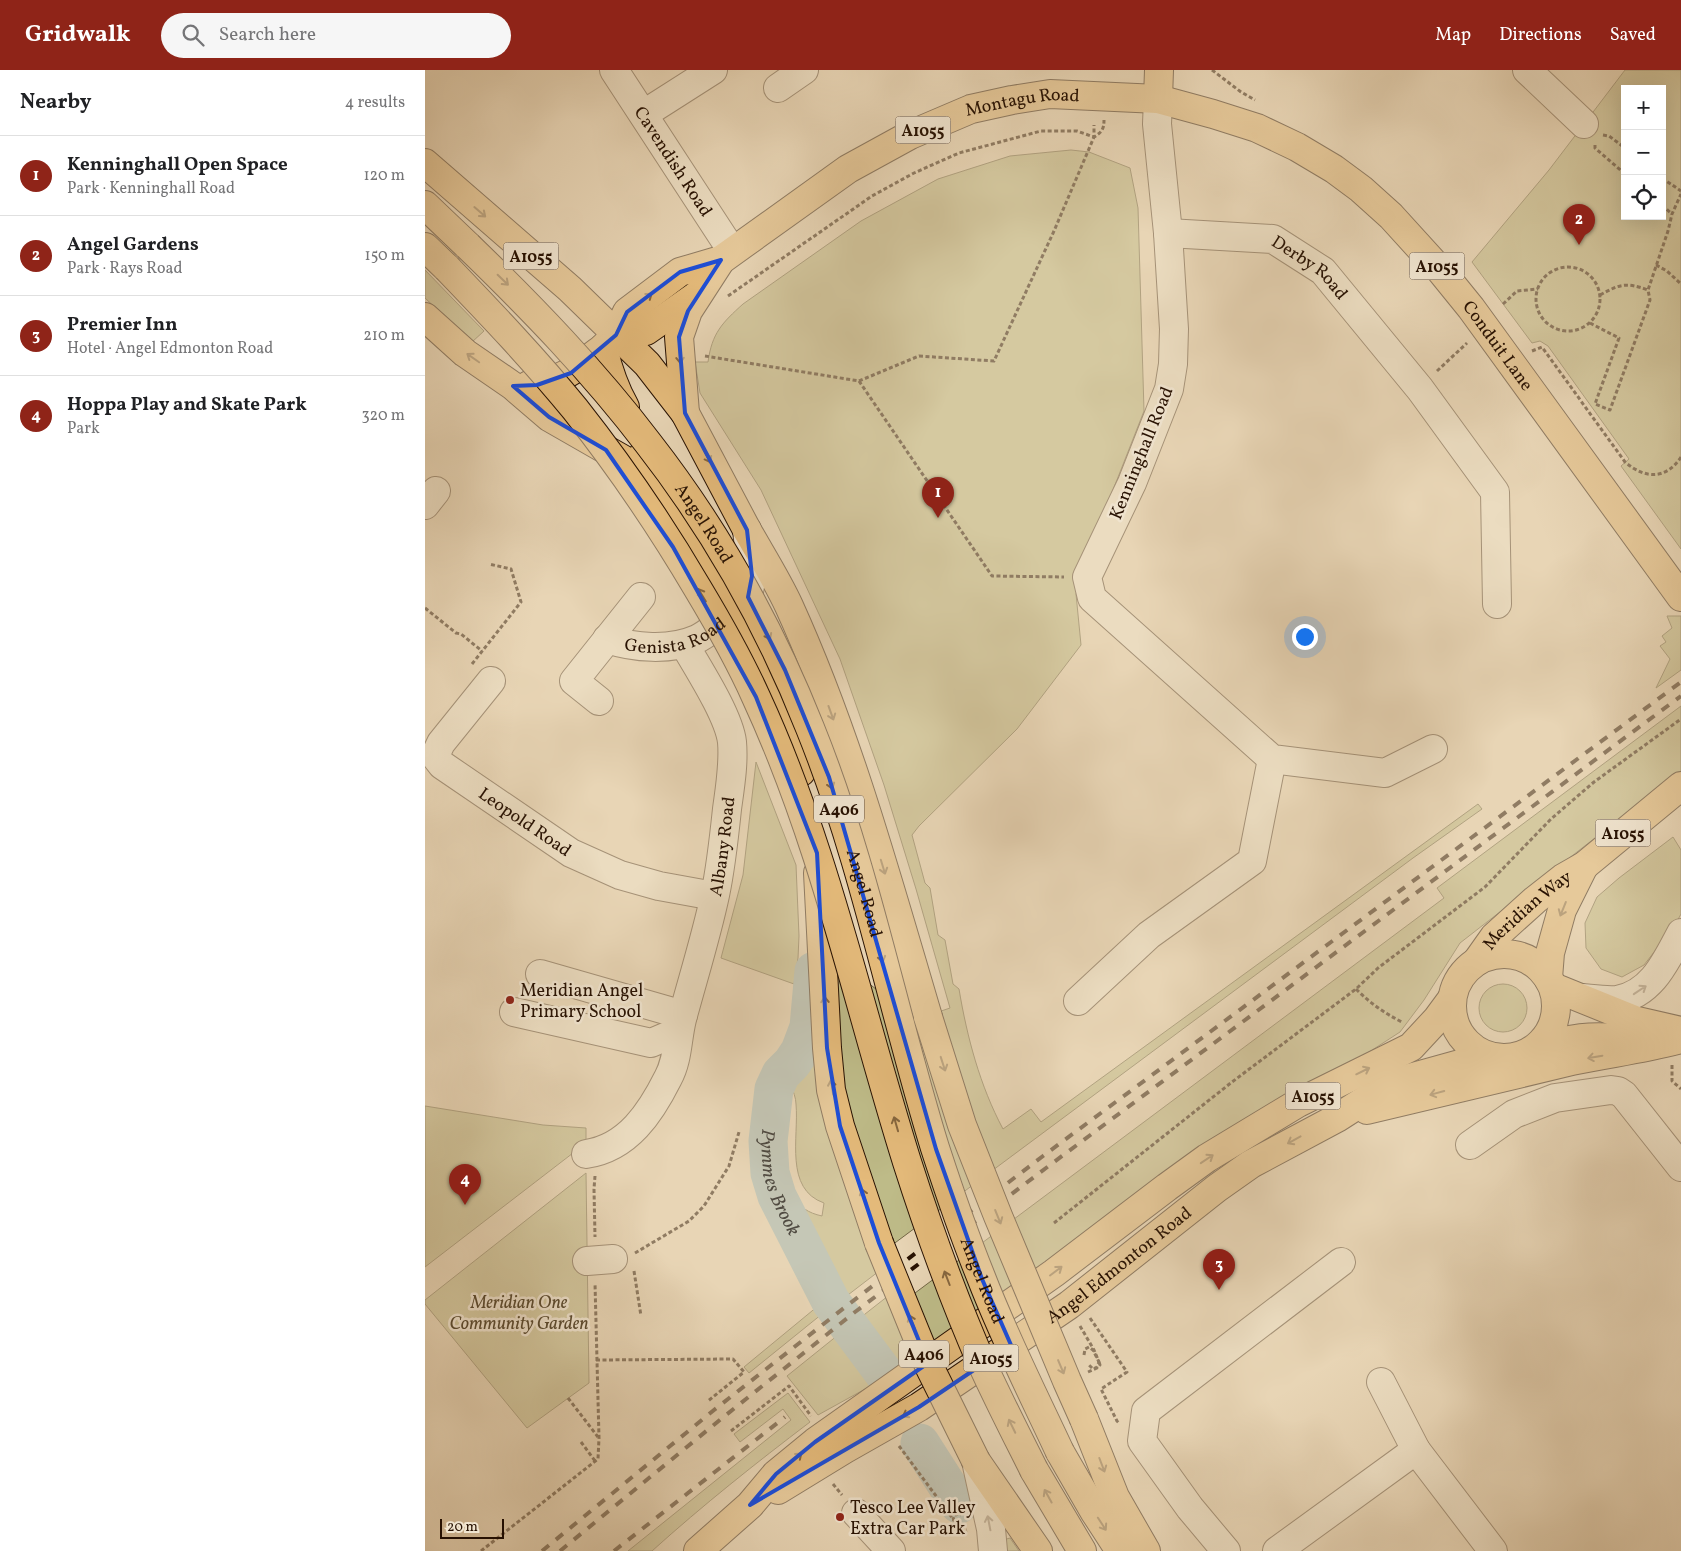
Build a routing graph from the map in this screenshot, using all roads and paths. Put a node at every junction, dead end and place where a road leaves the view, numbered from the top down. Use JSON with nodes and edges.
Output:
{"nodes":[{"id":1,"x":614,"y":70,"type":"edge"},
{"id":2,"x":713,"y":70,"type":"edge"},
{"id":3,"x":804,"y":70,"type":"edge"},
{"id":4,"x":1159,"y":70,"type":"edge"},
{"id":5,"x":1527,"y":70,"type":"edge"},
{"id":6,"x":778,"y":88,"type":"dead end"},
{"id":7,"x":1158,"y":99,"type":"junction"},
{"id":8,"x":644,"y":114,"type":"junction"},
{"id":9,"x":1095,"y":125,"type":"dead end"},
{"id":10,"x":1104,"y":125,"type":"dead end"},
{"id":11,"x":1590,"y":133,"type":"joint"},
{"id":12,"x":1094,"y":137,"type":"junction"},
{"id":13,"x":425,"y":163,"type":"edge"},
{"id":14,"x":1621,"y":171,"type":"edge"},
{"id":15,"x":1666,"y":181,"type":"edge"},
{"id":16,"x":1681,"y":192,"type":"edge"},
{"id":17,"x":425,"y":205,"type":"edge"},
{"id":18,"x":1666,"y":208,"type":"edge"},
{"id":19,"x":1673,"y":214,"type":"junction"},
{"id":20,"x":1168,"y":233,"type":"junction"},
{"id":21,"x":425,"y":248,"type":"edge"},
{"id":22,"x":727,"y":256,"type":"junction"},
{"id":23,"x":1656,"y":265,"type":"junction"},
{"id":24,"x":1681,"y":284,"type":"edge"},
{"id":25,"x":1538,"y":289,"type":"junction"},
{"id":26,"x":1648,"y":290,"type":"junction"},
{"id":27,"x":1600,"y":295,"type":"junction"},
{"id":28,"x":711,"y":298,"type":"junction"},
{"id":29,"x":1503,"y":304,"type":"dead end"},
{"id":30,"x":425,"y":317,"type":"edge"},
{"id":31,"x":1590,"y":323,"type":"junction"},
{"id":32,"x":610,"y":342,"type":"junction"},
{"id":33,"x":1467,"y":342,"type":"dead end"},
{"id":34,"x":1531,"y":351,"type":"dead end"},
{"id":35,"x":697,"y":354,"type":"dead end"},
{"id":36,"x":859,"y":380,"type":"junction"},
{"id":37,"x":513,"y":386,"type":"junction"},
{"id":38,"x":1420,"y":389,"type":"junction"},
{"id":39,"x":685,"y":413,"type":"junction"},
{"id":40,"x":1681,"y":457,"type":"edge"},
{"id":41,"x":652,"y":476,"type":"junction"},
{"id":42,"x":747,"y":530,"type":"junction"},
{"id":43,"x":489,"y":564,"type":"dead end"},
{"id":44,"x":1087,"y":577,"type":"junction"},
{"id":45,"x":641,"y":597,"type":"dead end"},
{"id":46,"x":1681,"y":597,"type":"edge"},
{"id":47,"x":1497,"y":604,"type":"dead end"},
{"id":48,"x":425,"y":608,"type":"edge"},
{"id":49,"x":737,"y":611,"type":"junction"},
{"id":50,"x":607,"y":639,"type":"junction"},
{"id":51,"x":684,"y":644,"type":"junction"},
{"id":52,"x":482,"y":651,"type":"junction"},
{"id":53,"x":481,"y":673,"type":"joint"},
{"id":54,"x":599,"y":701,"type":"dead end"},
{"id":55,"x":1681,"y":719,"type":"edge"},
{"id":56,"x":1433,"y":749,"type":"dead end"},
{"id":57,"x":1272,"y":760,"type":"junction"},
{"id":58,"x":1674,"y":796,"type":"edge"},
{"id":59,"x":1584,"y":866,"type":"junction"},
{"id":60,"x":715,"y":896,"type":"junction"},
{"id":61,"x":1681,"y":933,"type":"edge"},
{"id":62,"x":1477,"y":961,"type":"junction"},
{"id":63,"x":540,"y":974,"type":"dead end"},
{"id":64,"x":1559,"y":987,"type":"junction"},
{"id":65,"x":1356,"y":989,"type":"junction"},
{"id":66,"x":1451,"y":1000,"type":"junction"},
{"id":67,"x":1078,"y":1001,"type":"dead end"},
{"id":68,"x":514,"y":1012,"type":"dead end"},
{"id":69,"x":1425,"y":1033,"type":"junction"},
{"id":70,"x":679,"y":1035,"type":"junction"},
{"id":71,"x":1674,"y":1043,"type":"edge"},
{"id":72,"x":1529,"y":1052,"type":"junction"},
{"id":73,"x":1499,"y":1058,"type":"junction"},
{"id":74,"x":1681,"y":1089,"type":"edge"},
{"id":75,"x":1337,"y":1118,"type":"junction"},
{"id":76,"x":739,"y":1132,"type":"dead end"},
{"id":77,"x":1470,"y":1145,"type":"dead end"},
{"id":78,"x":592,"y":1153,"type":"joint"},
{"id":79,"x":1681,"y":1167,"type":"edge"},
{"id":80,"x":1054,"y":1223,"type":"dead end"},
{"id":81,"x":607,"y":1259,"type":"junction"},
{"id":82,"x":1341,"y":1262,"type":"dead end"},
{"id":83,"x":641,"y":1316,"type":"dead end"},
{"id":84,"x":1090,"y":1317,"type":"dead end"},
{"id":85,"x":1079,"y":1326,"type":"dead end"},
{"id":86,"x":1084,"y":1353,"type":"dead end"},
{"id":87,"x":596,"y":1360,"type":"junction"},
{"id":88,"x":1089,"y":1367,"type":"dead end"},
{"id":89,"x":1087,"y":1372,"type":"dead end"},
{"id":90,"x":1381,"y":1382,"type":"dead end"},
{"id":91,"x":568,"y":1398,"type":"dead end"},
{"id":92,"x":707,"y":1401,"type":"dead end"},
{"id":93,"x":731,"y":1431,"type":"dead end"},
{"id":94,"x":826,"y":1434,"type":"junction"},
{"id":95,"x":599,"y":1438,"type":"junction"},
{"id":96,"x":895,"y":1440,"type":"dead end"},
{"id":97,"x":1143,"y":1441,"type":"junction"},
{"id":98,"x":581,"y":1442,"type":"dead end"},
{"id":99,"x":1416,"y":1450,"type":"junction"},
{"id":100,"x":595,"y":1461,"type":"junction"},
{"id":101,"x":988,"y":1491,"type":"junction"},
{"id":102,"x":750,"y":1505,"type":"junction"},
{"id":103,"x":856,"y":1513,"type":"dead end"},
{"id":104,"x":961,"y":1515,"type":"dead end"},
{"id":105,"x":481,"y":1551,"type":"edge"},
{"id":106,"x":698,"y":1551,"type":"edge"},
{"id":107,"x":891,"y":1551,"type":"edge"},
{"id":108,"x":993,"y":1551,"type":"edge"},
{"id":109,"x":1038,"y":1551,"type":"edge"},
{"id":110,"x":1082,"y":1551,"type":"edge"},
{"id":111,"x":1120,"y":1551,"type":"edge"},
{"id":112,"x":1146,"y":1551,"type":"edge"},
{"id":113,"x":1225,"y":1551,"type":"edge"},
{"id":114,"x":1277,"y":1551,"type":"edge"},
{"id":115,"x":1493,"y":1551,"type":"edge"}],
"edges":[{"from":1,"to":8,"type":"street","name":"Cavendish Road"},
{"from":2,"to":8,"type":"street"},
{"from":3,"to":6,"type":"street"},
{"from":4,"to":7,"type":"main road"},
{"from":5,"to":11,"type":"street"},
{"from":7,"to":20,"type":"street","name":"Kenninghall Road"},
{"from":7,"to":22,"type":"main road","name":"Montagu Road","number":"A1055"},
{"from":7,"to":46,"type":"main road","name":"Conduit Lane","number":"A1055"},
{"from":8,"to":22,"type":"street","name":"Cavendish Road"},
{"from":9,"to":12,"type":"path"},
{"from":10,"to":12,"type":"path"},
{"from":11,"to":14,"type":"path"},
{"from":12,"to":28,"type":"path","name":"Montagu Road"},
{"from":12,"to":36,"type":"path"},
{"from":13,"to":32,"type":"main road","number":"A1055","one_way":true},
{"from":15,"to":16,"type":"path"},
{"from":16,"to":19,"type":"path"},
{"from":17,"to":111,"type":"main road","name":"Angel Road","number":"A406","one_way":true,"bridge":true},
{"from":18,"to":19,"type":"path"},
{"from":19,"to":23,"type":"path"},
{"from":20,"to":38,"type":"street","name":"Derby Road"},
{"from":20,"to":44,"type":"street","name":"Kenninghall Road"},
{"from":110,"to":21,"type":"main road","name":"Angel Road","number":"A406","one_way":true,"bridge":true},
{"from":22,"to":28,"type":"main road","name":"Montagu Road","number":"A1055"},
{"from":32,"to":22,"type":"main road","name":"Montagu Road","number":"A1055","one_way":true},
{"from":23,"to":24,"type":"path"},
{"from":23,"to":26,"type":"path"},
{"from":25,"to":27,"type":"path"},
{"from":25,"to":29,"type":"path"},
{"from":25,"to":31,"type":"path"},
{"from":26,"to":27,"type":"path"},
{"from":26,"to":31,"type":"path"},
{"from":27,"to":31,"type":"path"},
{"from":28,"to":32,"type":"main road","name":"Montagu Road","number":"A1055"},
{"from":28,"to":39,"type":"main road","number":"A1055","one_way":true},
{"from":37,"to":30,"type":"main road","one_way":true},
{"from":32,"to":37,"type":"main road"},
{"from":32,"to":39,"type":"main road"},
{"from":32,"to":41,"type":"main road"},
{"from":33,"to":38,"type":"path"},
{"from":34,"to":40,"type":"path"},
{"from":35,"to":36,"type":"path"},
{"from":36,"to":44,"type":"path"},
{"from":37,"to":41,"type":"main road"},
{"from":38,"to":47,"type":"street","name":"Derby Road"},
{"from":39,"to":42,"type":"main road","one_way":true},
{"from":41,"to":49,"type":"main road","name":"Angel Road","number":"A406"},
{"from":42,"to":49,"type":"street"},
{"from":42,"to":112,"type":"main road","one_way":true,"bridge":true},
{"from":43,"to":52,"type":"path"},
{"from":44,"to":57,"type":"street"},
{"from":45,"to":50,"type":"street","name":"Genista Road"},
{"from":48,"to":52,"type":"path"},
{"from":49,"to":51,"type":"street","name":"Genista Road"},
{"from":101,"to":49,"type":"main road","name":"Angel Road","number":"A406","one_way":true,"bridge":true},
{"from":50,"to":51,"type":"street","name":"Genista Road"},
{"from":50,"to":54,"type":"street","name":"Genista Road"},
{"from":51,"to":60,"type":"street","name":"Albany Road"},
{"from":52,"to":53,"type":"path"},
{"from":53,"to":60,"type":"street","name":"Leopold Road"},
{"from":55,"to":65,"type":"path"},
{"from":56,"to":57,"type":"street"},
{"from":57,"to":67,"type":"street"},
{"from":58,"to":59,"type":"main road","name":"Meridian Way","number":"A1055"},
{"from":59,"to":62,"type":"main road","name":"Meridian Way","number":"A1055"},
{"from":59,"to":64,"type":"main road","name":"Meridian Way","number":"A1055","one_way":true},
{"from":60,"to":70,"type":"street","name":"Albany Road"},
{"from":64,"to":61,"type":"street","one_way":true},
{"from":62,"to":64,"type":"main road"},
{"from":62,"to":66,"type":"main road"},
{"from":63,"to":70,"type":"street"},
{"from":64,"to":71,"type":"main road"},
{"from":64,"to":72,"type":"main road"},
{"from":65,"to":69,"type":"path"},
{"from":65,"to":80,"type":"path"},
{"from":66,"to":69,"type":"main road","name":"Angel Edmonton Road","number":"A1055"},
{"from":66,"to":73,"type":"main road"},
{"from":68,"to":70,"type":"street"},
{"from":94,"to":69,"type":"main road","name":"Angel Edmonton Road","number":"A1055","one_way":true},
{"from":70,"to":78,"type":"street","name":"Albany Road"},
{"from":71,"to":72,"type":"main road"},
{"from":71,"to":74,"type":"path"},
{"from":71,"to":75,"type":"main road","number":"A1055","one_way":true},
{"from":72,"to":73,"type":"main road"},
{"from":73,"to":75,"type":"main road","name":"Angel Edmonton Road","number":"A1055"},
{"from":75,"to":102,"type":"main road","name":"Angel Edmonton Road","number":"A1055","one_way":true},
{"from":76,"to":81,"type":"path"},
{"from":77,"to":79,"type":"street"},
{"from":78,"to":81,"type":"path"},
{"from":81,"to":83,"type":"path"},
{"from":81,"to":87,"type":"path"},
{"from":82,"to":97,"type":"street"},
{"from":84,"to":97,"type":"path"},
{"from":85,"to":88,"type":"path","bridge":true},
{"from":86,"to":89,"type":"path","bridge":true},
{"from":87,"to":92,"type":"path"},
{"from":87,"to":95,"type":"path"},
{"from":90,"to":99,"type":"street"},
{"from":91,"to":95,"type":"path"},
{"from":93,"to":94,"type":"path"},
{"from":102,"to":94,"type":"main road","name":"Angel Edmonton Road","number":"A1055","one_way":true},
{"from":95,"to":100,"type":"path"},
{"from":96,"to":104,"type":"path","bridge":true},
{"from":97,"to":113,"type":"street"},
{"from":98,"to":100,"type":"path"},
{"from":99,"to":114,"type":"street"},
{"from":99,"to":115,"type":"street"},
{"from":100,"to":105,"type":"path"},
{"from":108,"to":101,"type":"street","one_way":true},
{"from":101,"to":109,"type":"main road","number":"A406"},
{"from":102,"to":106,"type":"main road","name":"Angel Edmonton Road","number":"A1055"},
{"from":103,"to":107,"type":"street"}]}
